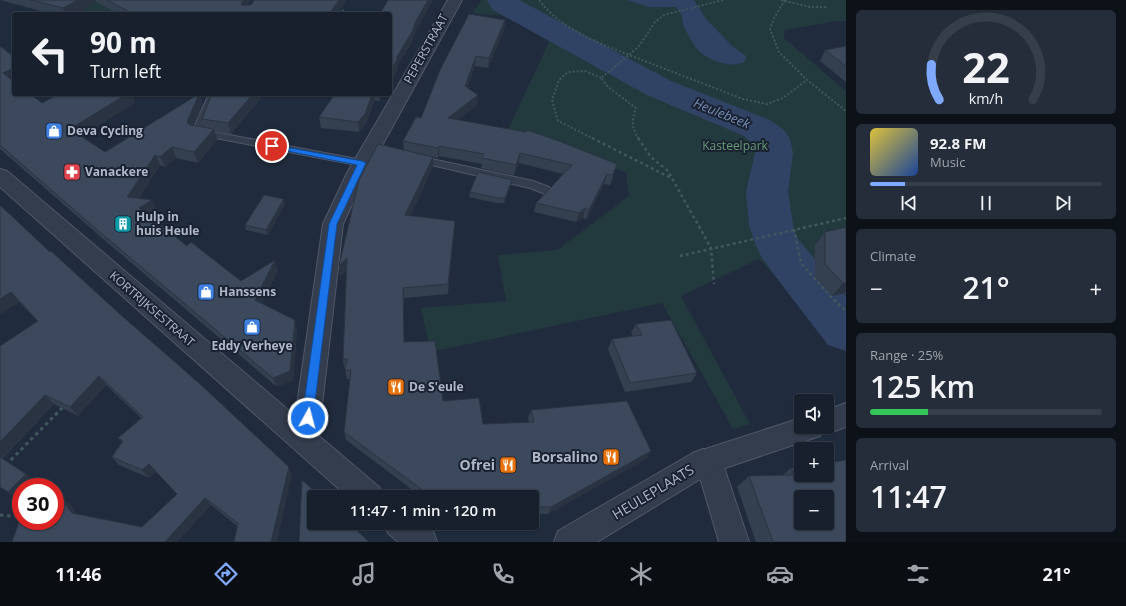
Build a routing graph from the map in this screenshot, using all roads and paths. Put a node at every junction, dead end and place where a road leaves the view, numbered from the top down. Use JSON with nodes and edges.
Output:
{"nodes":[{"id":1,"x":455,"y":0,"type":"edge"},
{"id":2,"x":539,"y":0,"type":"edge"},
{"id":3,"x":723,"y":0,"type":"edge"},
{"id":4,"x":781,"y":0,"type":"edge"},
{"id":5,"x":785,"y":0,"type":"edge"},
{"id":6,"x":828,"y":7,"type":"dead end"},
{"id":7,"x":337,"y":9,"type":"edge"},
{"id":8,"x":347,"y":12,"type":"edge"},
{"id":9,"x":629,"y":55,"type":"junction"},
{"id":10,"x":601,"y":78,"type":"junction"},
{"id":11,"x":807,"y":80,"type":"junction"},
{"id":12,"x":213,"y":96,"type":"edge"},
{"id":13,"x":846,"y":111,"type":"edge"},
{"id":14,"x":370,"y":154,"type":"junction"},
{"id":15,"x":409,"y":157,"type":"edge"},
{"id":16,"x":0,"y":176,"type":"edge"},
{"id":17,"x":672,"y":178,"type":"junction"},
{"id":18,"x":545,"y":190,"type":"dead end"},
{"id":19,"x":846,"y":218,"type":"edge"},
{"id":20,"x":792,"y":229,"type":"junction"},
{"id":21,"x":712,"y":248,"type":"junction"},
{"id":22,"x":680,"y":256,"type":"dead end"},
{"id":23,"x":714,"y":284,"type":"dead end"},
{"id":24,"x":846,"y":311,"type":"edge"},
{"id":25,"x":66,"y":403,"type":"edge"},
{"id":26,"x":846,"y":415,"type":"edge"},
{"id":27,"x":834,"y":419,"type":"edge"},
{"id":28,"x":794,"y":433,"type":"edge"},
{"id":29,"x":305,"y":440,"type":"junction"},
{"id":30,"x":704,"y":462,"type":"junction"},
{"id":31,"x":6,"y":466,"type":"edge"},
{"id":32,"x":361,"y":490,"type":"edge"},
{"id":33,"x":0,"y":515,"type":"edge"},
{"id":34,"x":12,"y":516,"type":"edge"},
{"id":35,"x":407,"y":530,"type":"edge"},
{"id":36,"x":422,"y":542,"type":"edge"},
{"id":37,"x":569,"y":542,"type":"edge"},
{"id":38,"x":734,"y":542,"type":"edge"}],
"edges":[{"from":1,"to":14,"type":"street","name":"PEPERSTRAAT"},
{"from":2,"to":9,"type":"path"},
{"from":3,"to":9,"type":"path"},
{"from":4,"to":5,"type":"path"},
{"from":5,"to":6,"type":"path"},
{"from":5,"to":11,"type":"path"},
{"from":7,"to":8,"type":"path"},
{"from":9,"to":10,"type":"path"},
{"from":9,"to":11,"type":"path"},
{"from":10,"to":17,"type":"path"},
{"from":10,"to":17,"type":"path"},
{"from":11,"to":13,"type":"path"},
{"from":12,"to":14,"type":"lane"},
{"from":14,"to":29,"type":"street","name":"PEPERSTRAAT"},
{"from":15,"to":18,"type":"lane"},
{"from":16,"to":29,"type":"street","name":"KORTRIJKSESTRAAT"},
{"from":17,"to":21,"type":"path"},
{"from":19,"to":20,"type":"path"},
{"from":20,"to":21,"type":"path"},
{"from":20,"to":24,"type":"path"},
{"from":21,"to":22,"type":"path"},
{"from":21,"to":23,"type":"path"},
{"from":25,"to":31,"type":"path"},
{"from":26,"to":27,"type":"street"},
{"from":28,"to":30,"type":"street"},
{"from":29,"to":32,"type":"street"},
{"from":30,"to":37,"type":"street","name":"HEULEPLAATS"},
{"from":30,"to":38,"type":"street","name":"HEULEPLAATS"},
{"from":33,"to":34,"type":"path"},
{"from":35,"to":36,"type":"street"}]}
